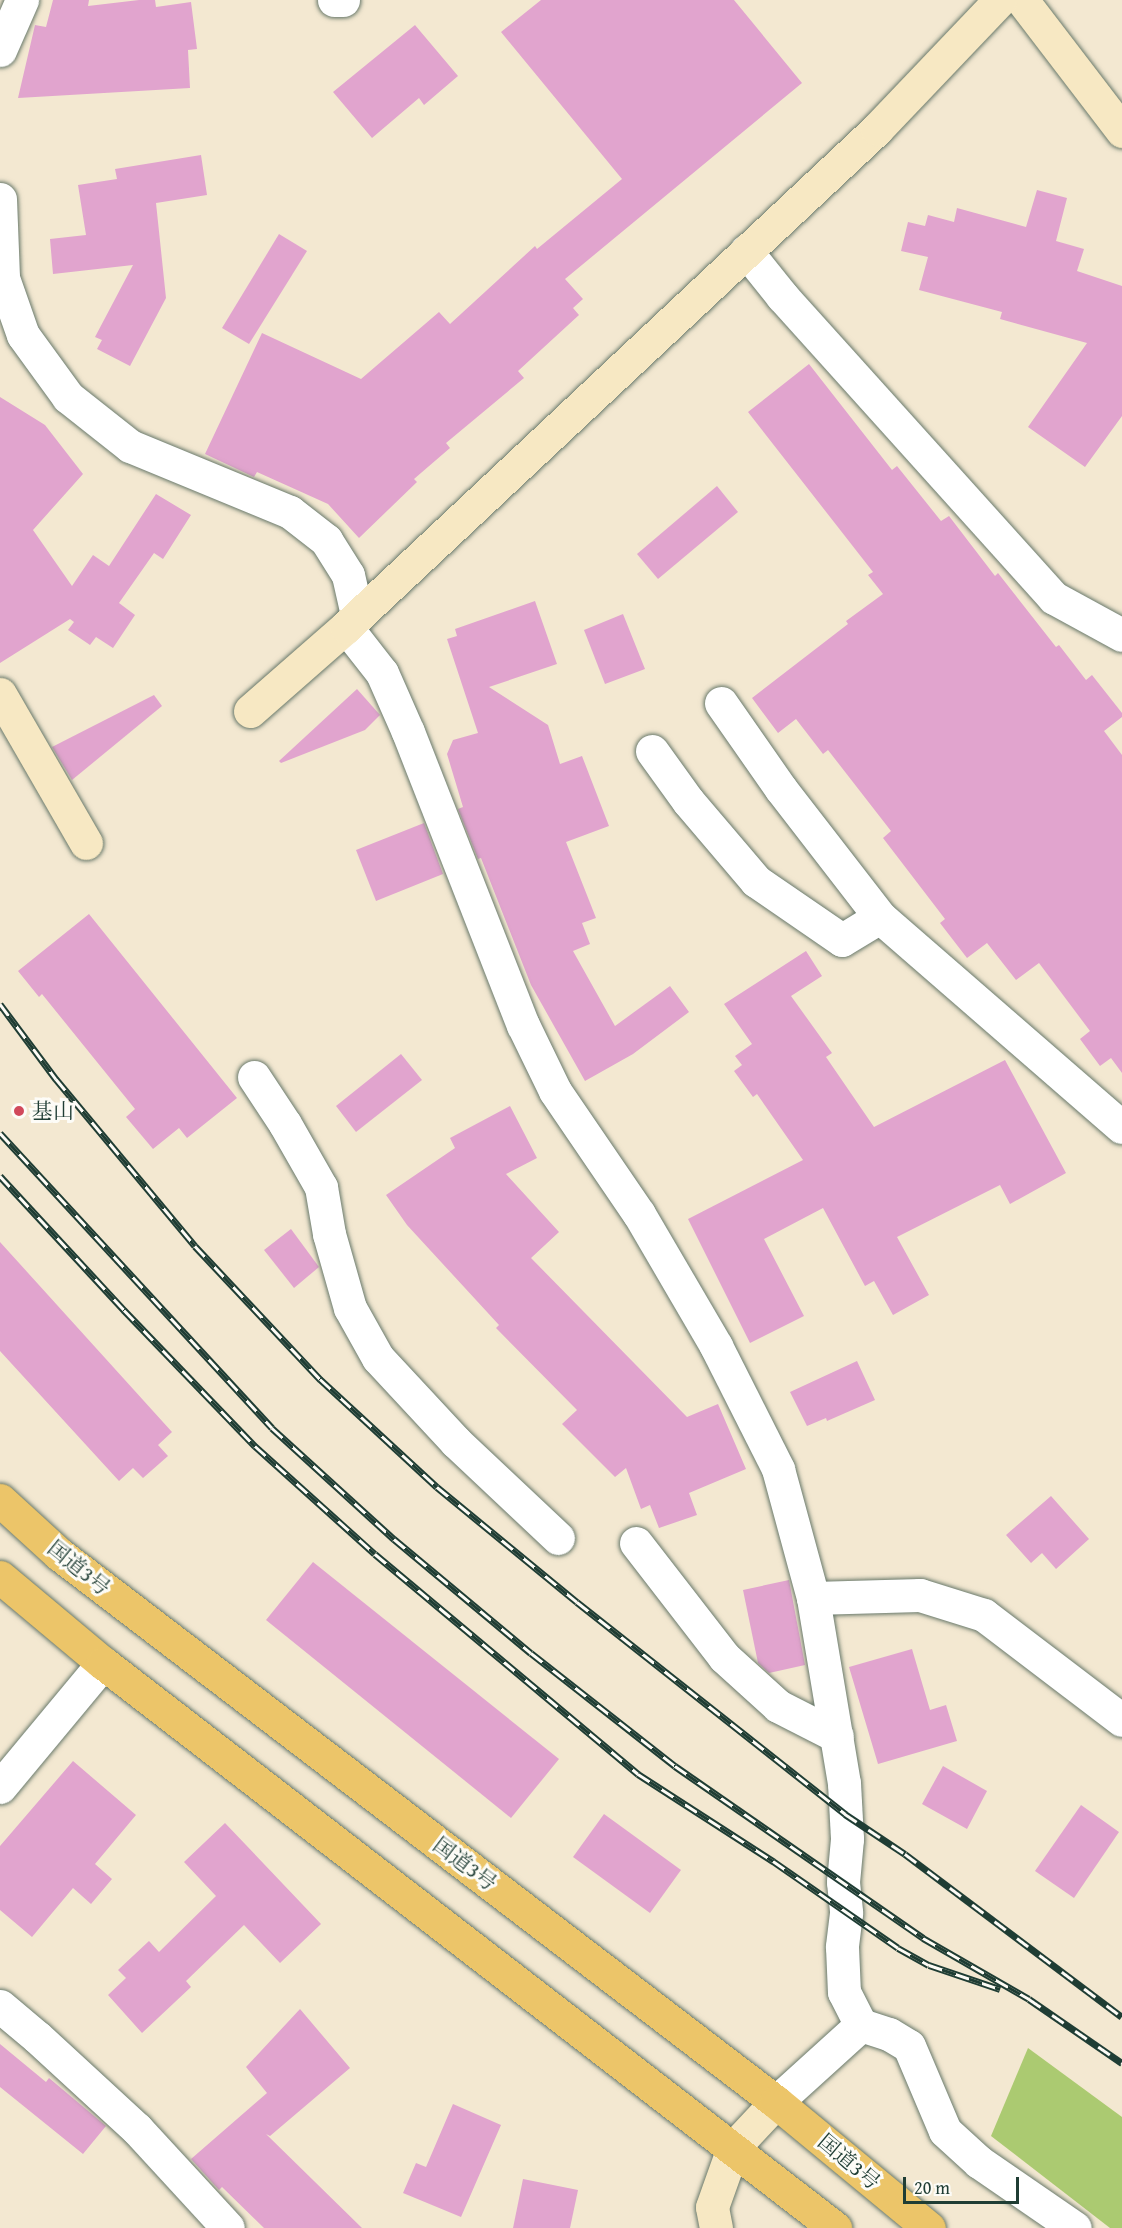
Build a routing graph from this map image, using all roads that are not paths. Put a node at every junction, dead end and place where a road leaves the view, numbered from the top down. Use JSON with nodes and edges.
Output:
{"nodes":[{"id":1,"x":22,"y":0,"type":"edge"},
{"id":2,"x":334,"y":0,"type":"edge"},
{"id":3,"x":343,"y":0,"type":"edge"},
{"id":4,"x":1000,"y":0,"type":"edge"},
{"id":5,"x":1022,"y":0,"type":"edge"},
{"id":6,"x":0,"y":50,"type":"edge"},
{"id":7,"x":1122,"y":131,"type":"edge"},
{"id":8,"x":0,"y":199,"type":"edge"},
{"id":9,"x":746,"y":251,"type":"junction"},
{"id":10,"x":352,"y":621,"type":"junction"},
{"id":11,"x":1122,"y":635,"type":"edge"},
{"id":12,"x":0,"y":694,"type":"edge"},
{"id":13,"x":721,"y":703,"type":"dead end"},
{"id":14,"x":250,"y":711,"type":"dead end"},
{"id":15,"x":652,"y":751,"type":"dead end"},
{"id":16,"x":86,"y":843,"type":"dead end"},
{"id":17,"x":880,"y":916,"type":"junction"},
{"id":18,"x":254,"y":1077,"type":"dead end"},
{"id":19,"x":1122,"y":1127,"type":"edge"},
{"id":20,"x":0,"y":1500,"type":"edge"},
{"id":21,"x":558,"y":1538,"type":"dead end"},
{"id":22,"x":636,"y":1544,"type":"dead end"},
{"id":23,"x":0,"y":1577,"type":"edge"},
{"id":24,"x":813,"y":1598,"type":"junction"},
{"id":25,"x":104,"y":1664,"type":"junction"},
{"id":26,"x":1122,"y":1720,"type":"edge"},
{"id":27,"x":837,"y":1736,"type":"junction"},
{"id":28,"x":0,"y":1787,"type":"edge"},
{"id":29,"x":0,"y":2006,"type":"edge"},
{"id":30,"x":861,"y":2025,"type":"junction"},
{"id":31,"x":776,"y":2102,"type":"junction"},
{"id":32,"x":733,"y":2148,"type":"junction"},
{"id":33,"x":228,"y":2228,"type":"edge"},
{"id":34,"x":717,"y":2228,"type":"edge"},
{"id":35,"x":835,"y":2228,"type":"edge"},
{"id":36,"x":929,"y":2228,"type":"edge"},
{"id":37,"x":1076,"y":2228,"type":"edge"}],
"edges":[{"from":1,"to":6,"type":"street"},
{"from":2,"to":3,"type":"street"},
{"from":4,"to":9,"type":"street"},
{"from":5,"to":7,"type":"street"},
{"from":8,"to":10,"type":"street"},
{"from":9,"to":10,"type":"street"},
{"from":9,"to":11,"type":"street"},
{"from":10,"to":14,"type":"street"},
{"from":10,"to":24,"type":"street"},
{"from":12,"to":16,"type":"street"},
{"from":13,"to":17,"type":"street"},
{"from":15,"to":17,"type":"street"},
{"from":17,"to":19,"type":"street"},
{"from":18,"to":21,"type":"street"},
{"from":20,"to":31,"type":"highway","name":"国道3号"},
{"from":22,"to":27,"type":"street"},
{"from":23,"to":25,"type":"highway"},
{"from":24,"to":26,"type":"street"},
{"from":24,"to":27,"type":"street"},
{"from":25,"to":28,"type":"street"},
{"from":25,"to":32,"type":"highway"},
{"from":27,"to":30,"type":"street"},
{"from":29,"to":33,"type":"street"},
{"from":30,"to":31,"type":"street"},
{"from":30,"to":37,"type":"street"},
{"from":31,"to":32,"type":"street"},
{"from":31,"to":36,"type":"highway","name":"国道3号"},
{"from":32,"to":34,"type":"street"},
{"from":32,"to":35,"type":"highway"}]}
